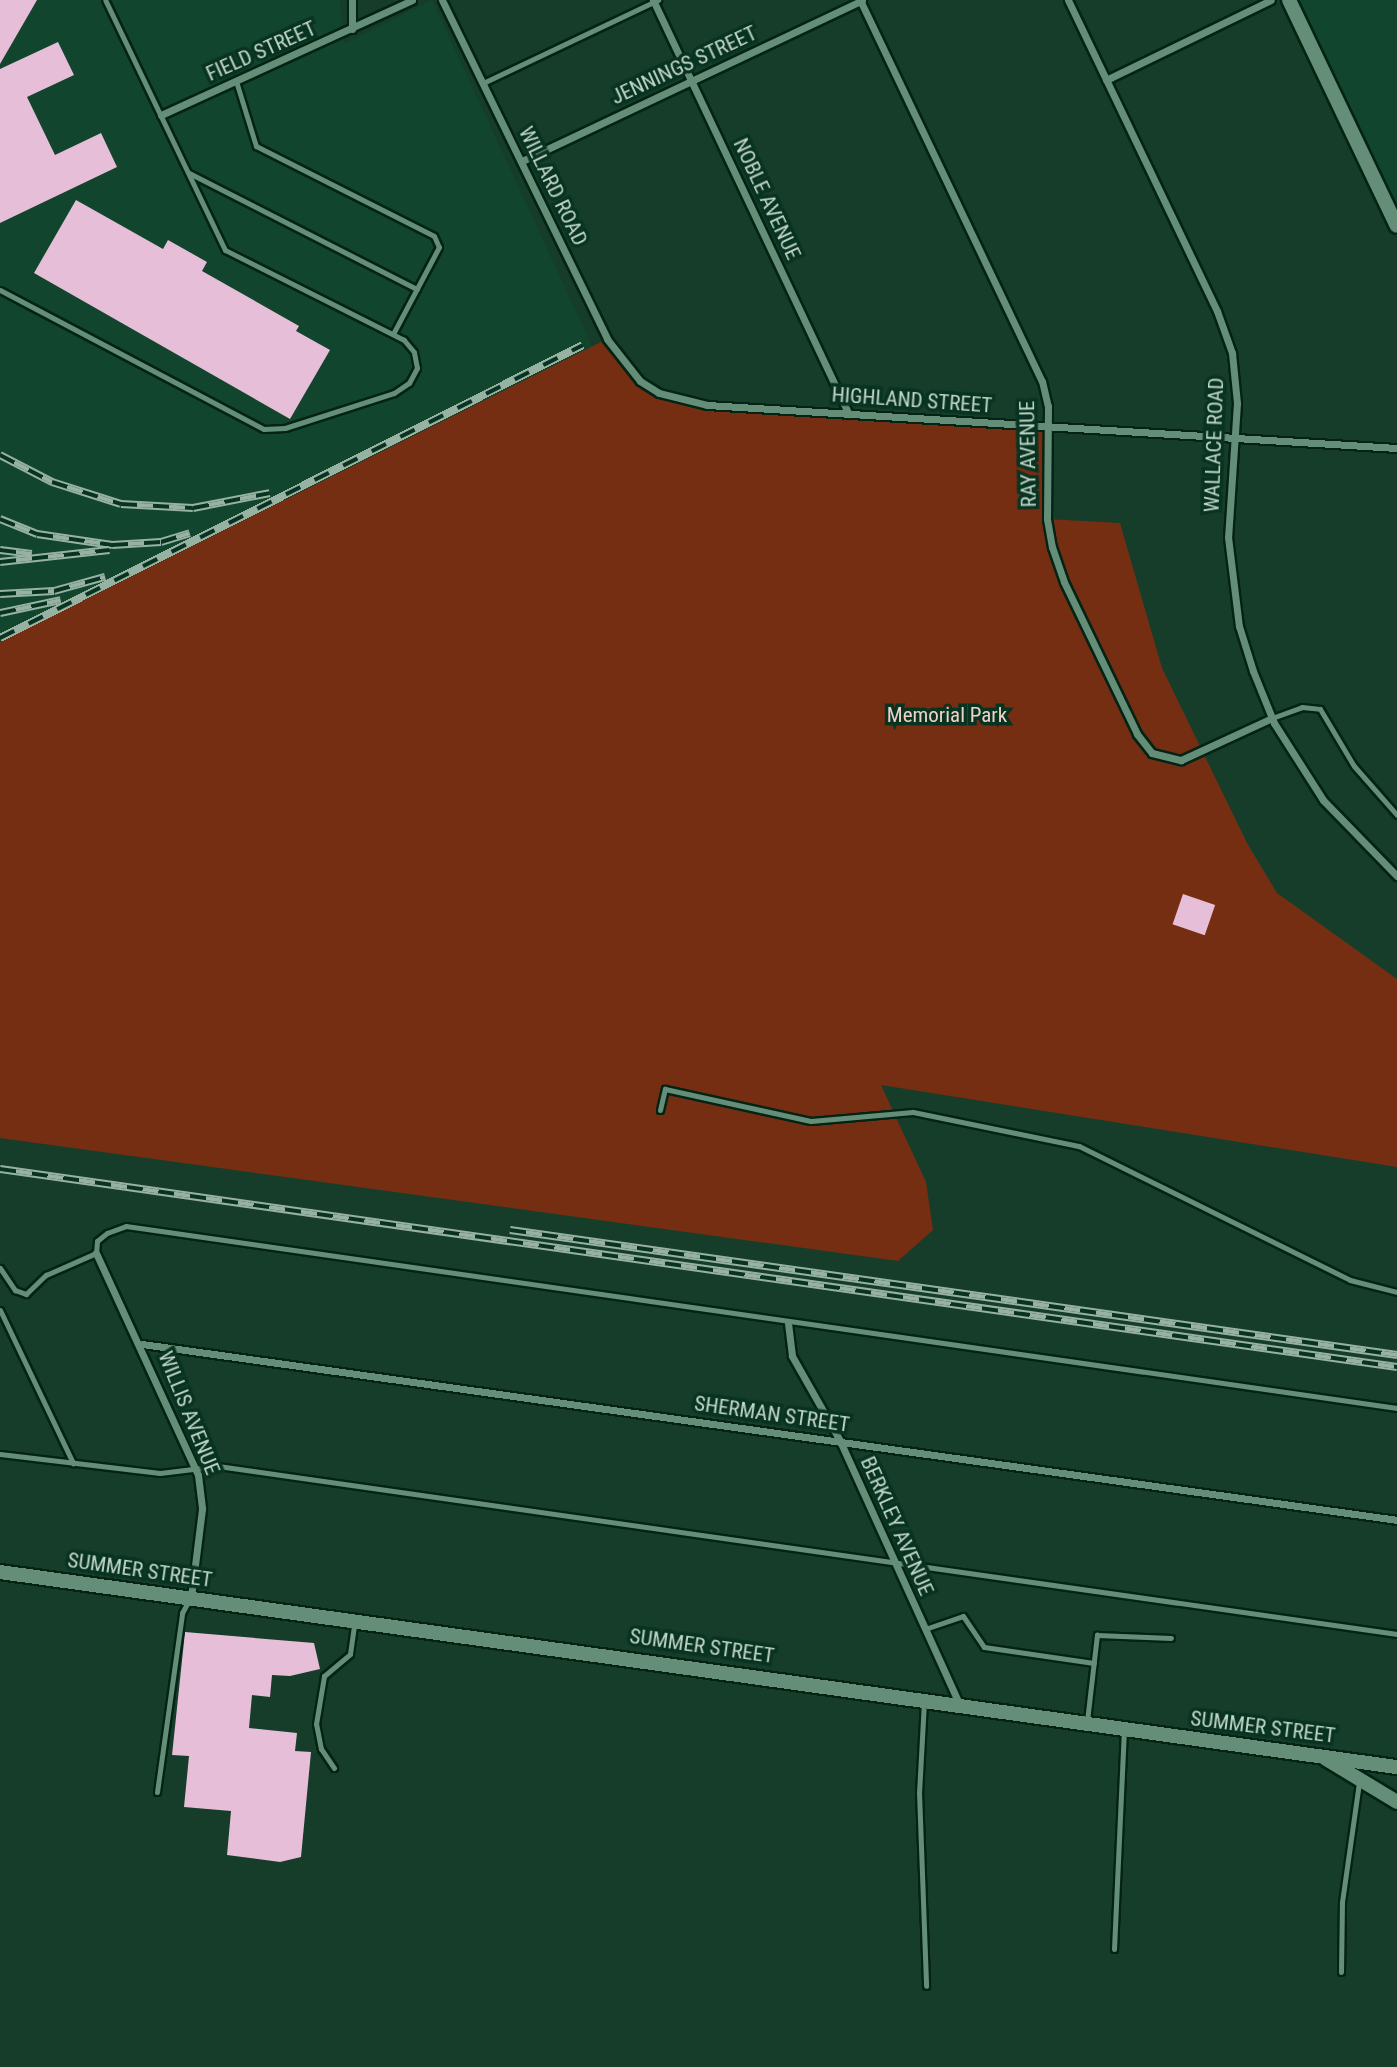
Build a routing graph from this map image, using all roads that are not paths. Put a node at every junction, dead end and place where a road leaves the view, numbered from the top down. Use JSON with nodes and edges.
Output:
{"nodes":[{"id":1,"x":105,"y":0,"type":"edge"},
{"id":2,"x":352,"y":0,"type":"edge"},
{"id":3,"x":412,"y":0,"type":"edge"},
{"id":4,"x":442,"y":0,"type":"edge"},
{"id":5,"x":860,"y":0,"type":"edge"},
{"id":6,"x":1068,"y":0,"type":"edge"},
{"id":7,"x":1271,"y":0,"type":"edge"},
{"id":8,"x":1289,"y":0,"type":"edge"},
{"id":9,"x":655,"y":1,"type":"edge"},
{"id":10,"x":352,"y":29,"type":"junction"},
{"id":11,"x":1106,"y":80,"type":"junction"},
{"id":12,"x":236,"y":81,"type":"junction"},
{"id":13,"x":691,"y":81,"type":"junction"},
{"id":14,"x":483,"y":83,"type":"junction"},
{"id":15,"x":161,"y":115,"type":"junction"},
{"id":16,"x":522,"y":161,"type":"junction"},
{"id":17,"x":189,"y":173,"type":"junction"},
{"id":18,"x":1396,"y":220,"type":"edge"},
{"id":19,"x":417,"y":289,"type":"junction"},
{"id":20,"x":0,"y":290,"type":"edge"},
{"id":21,"x":393,"y":334,"type":"junction"},
{"id":22,"x":640,"y":381,"type":"joint"},
{"id":23,"x":849,"y":414,"type":"junction"},
{"id":24,"x":1048,"y":426,"type":"junction"},
{"id":25,"x":1234,"y":438,"type":"junction"},
{"id":26,"x":1397,"y":448,"type":"edge"},
{"id":27,"x":1272,"y":718,"type":"junction"},
{"id":28,"x":1397,"y":815,"type":"edge"},
{"id":29,"x":1397,"y":876,"type":"edge"},
{"id":30,"x":660,"y":1110,"type":"dead end"},
{"id":31,"x":96,"y":1253,"type":"junction"},
{"id":32,"x":0,"y":1268,"type":"edge"},
{"id":33,"x":1397,"y":1292,"type":"edge"},
{"id":34,"x":0,"y":1310,"type":"edge"},
{"id":35,"x":788,"y":1323,"type":"junction"},
{"id":36,"x":142,"y":1344,"type":"junction"},
{"id":37,"x":1397,"y":1408,"type":"edge"},
{"id":38,"x":840,"y":1441,"type":"junction"},
{"id":39,"x":0,"y":1454,"type":"edge"},
{"id":40,"x":73,"y":1463,"type":"junction"},
{"id":41,"x":196,"y":1468,"type":"junction"},
{"id":42,"x":1397,"y":1520,"type":"edge"},
{"id":43,"x":895,"y":1564,"type":"junction"},
{"id":44,"x":0,"y":1572,"type":"edge"},
{"id":45,"x":191,"y":1597,"type":"junction"},
{"id":46,"x":355,"y":1620,"type":"junction"},
{"id":47,"x":925,"y":1629,"type":"junction"},
{"id":48,"x":1397,"y":1634,"type":"edge"},
{"id":49,"x":1171,"y":1638,"type":"dead end"},
{"id":50,"x":1094,"y":1663,"type":"junction"},
{"id":51,"x":924,"y":1698,"type":"junction"},
{"id":52,"x":960,"y":1707,"type":"junction"},
{"id":53,"x":1087,"y":1725,"type":"junction"},
{"id":54,"x":1124,"y":1730,"type":"junction"},
{"id":55,"x":1319,"y":1754,"type":"junction"},
{"id":56,"x":1397,"y":1767,"type":"edge"},
{"id":57,"x":334,"y":1768,"type":"dead end"},
{"id":58,"x":1360,"y":1779,"type":"junction"},
{"id":59,"x":157,"y":1792,"type":"dead end"},
{"id":60,"x":1397,"y":1802,"type":"edge"},
{"id":61,"x":1114,"y":1949,"type":"dead end"},
{"id":62,"x":1341,"y":1972,"type":"dead end"},
{"id":63,"x":926,"y":1986,"type":"dead end"}],
"edges":[{"from":1,"to":15,"type":"lane"},
{"from":2,"to":10,"type":"street"},
{"from":3,"to":10,"type":"street","name":"FIELD STREET"},
{"from":4,"to":14,"type":"street","name":"WILLARD ROAD"},
{"from":5,"to":13,"type":"street","name":"JENNINGS STREET"},
{"from":5,"to":24,"type":"street","name":"RAY AVENUE"},
{"from":6,"to":11,"type":"street","name":"WALLACE ROAD"},
{"from":7,"to":11,"type":"street"},
{"from":8,"to":18,"type":"street"},
{"from":9,"to":13,"type":"street","name":"NOBLE AVENUE"},
{"from":9,"to":14,"type":"lane"},
{"from":10,"to":12,"type":"street","name":"FIELD STREET"},
{"from":11,"to":25,"type":"street","name":"WALLACE ROAD"},
{"from":12,"to":15,"type":"street","name":"FIELD STREET"},
{"from":12,"to":19,"type":"lane"},
{"from":13,"to":16,"type":"street","name":"JENNINGS STREET"},
{"from":13,"to":23,"type":"street","name":"NOBLE AVENUE"},
{"from":14,"to":16,"type":"street","name":"WILLARD ROAD"},
{"from":15,"to":17,"type":"lane"},
{"from":16,"to":22,"type":"street","name":"WILLARD ROAD"},
{"from":17,"to":19,"type":"lane"},
{"from":17,"to":21,"type":"lane"},
{"from":19,"to":21,"type":"lane"},
{"from":20,"to":21,"type":"lane"},
{"from":22,"to":23,"type":"street","name":"HIGHLAND STREET"},
{"from":23,"to":24,"type":"street","name":"HIGHLAND STREET"},
{"from":24,"to":25,"type":"street","name":"HIGHLAND STREET"},
{"from":24,"to":27,"type":"street","name":"RAY AVENUE"},
{"from":25,"to":26,"type":"street","name":"HIGHLAND STREET"},
{"from":25,"to":27,"type":"street","name":"WALLACE ROAD"},
{"from":27,"to":28,"type":"lane"},
{"from":27,"to":29,"type":"street","name":"WALLACE ROAD"},
{"from":30,"to":33,"type":"lane"},
{"from":31,"to":32,"type":"lane"},
{"from":31,"to":35,"type":"lane"},
{"from":31,"to":36,"type":"street","name":"WILLIS AVENUE"},
{"from":34,"to":40,"type":"lane"},
{"from":35,"to":37,"type":"lane"},
{"from":35,"to":38,"type":"street","name":"BERKLEY AVENUE"},
{"from":36,"to":38,"type":"street","name":"SHERMAN STREET"},
{"from":36,"to":41,"type":"street","name":"WILLIS AVENUE"},
{"from":38,"to":42,"type":"street","name":"SHERMAN STREET"},
{"from":38,"to":43,"type":"street","name":"BERKLEY AVENUE"},
{"from":39,"to":40,"type":"lane"},
{"from":40,"to":41,"type":"lane"},
{"from":41,"to":43,"type":"lane"},
{"from":41,"to":45,"type":"street","name":"WILLIS AVENUE"},
{"from":43,"to":47,"type":"street","name":"BERKLEY AVENUE"},
{"from":43,"to":48,"type":"lane"},
{"from":44,"to":45,"type":"street","name":"SUMMER STREET"},
{"from":45,"to":46,"type":"street","name":"SUMMER STREET"},
{"from":45,"to":59,"type":"lane"},
{"from":46,"to":51,"type":"street","name":"SUMMER STREET"},
{"from":46,"to":57,"type":"lane"},
{"from":47,"to":50,"type":"lane"},
{"from":47,"to":52,"type":"street","name":"BERKLEY AVENUE"},
{"from":49,"to":50,"type":"lane"},
{"from":50,"to":53,"type":"lane"},
{"from":51,"to":52,"type":"street","name":"SUMMER STREET"},
{"from":51,"to":63,"type":"lane"},
{"from":52,"to":53,"type":"street","name":"SUMMER STREET"},
{"from":53,"to":54,"type":"street","name":"SUMMER STREET"},
{"from":54,"to":55,"type":"street","name":"SUMMER STREET"},
{"from":54,"to":61,"type":"lane"},
{"from":55,"to":56,"type":"street","name":"SUMMER STREET"},
{"from":55,"to":58,"type":"street"},
{"from":58,"to":60,"type":"street"},
{"from":58,"to":62,"type":"lane"}]}
